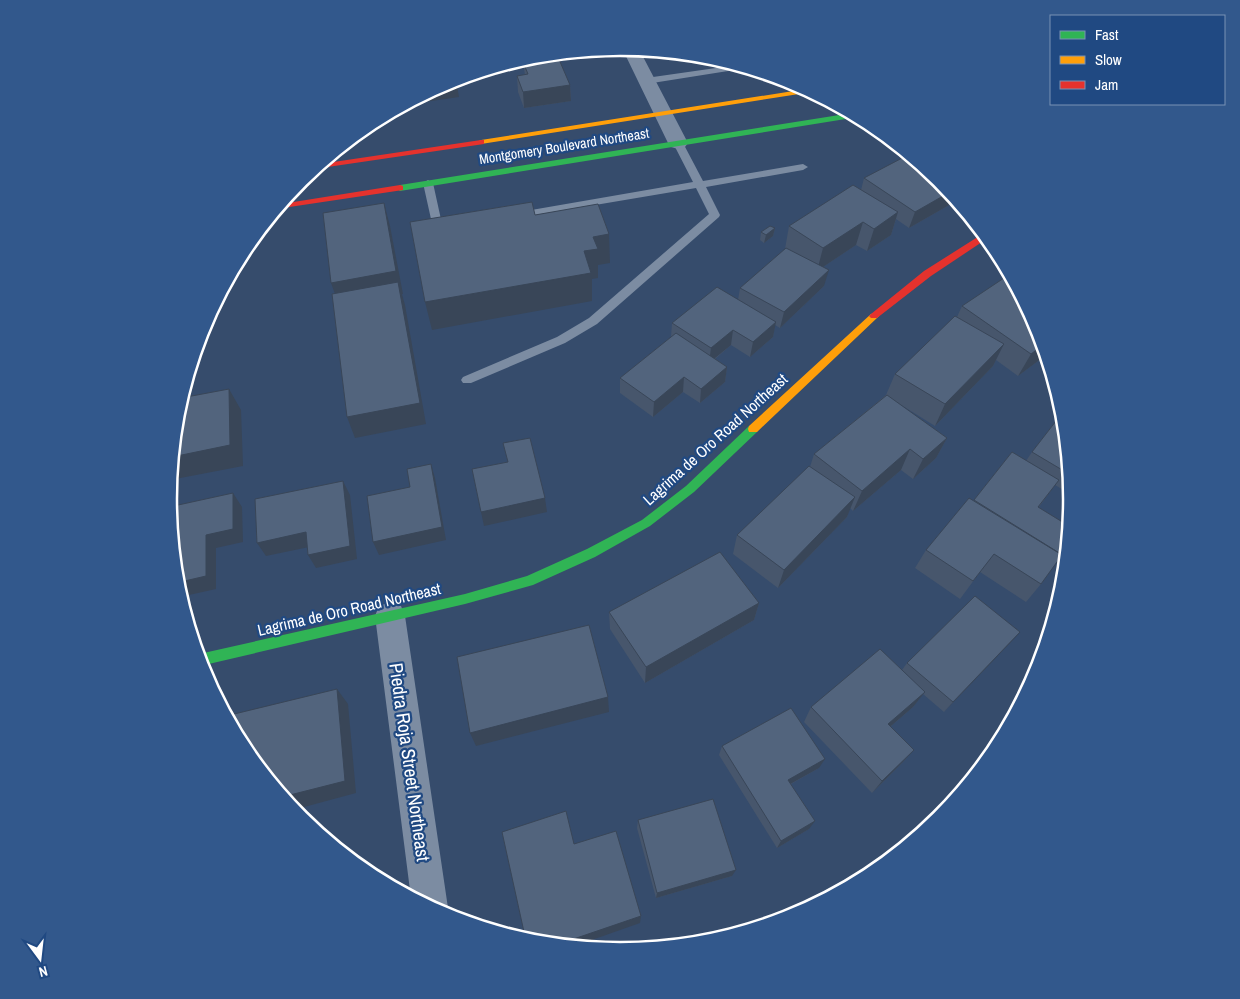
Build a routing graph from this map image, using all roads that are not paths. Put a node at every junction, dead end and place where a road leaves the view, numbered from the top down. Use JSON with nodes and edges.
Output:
{"nodes":[{"id":1,"x":634,"y":56,"type":"edge"},
{"id":2,"x":727,"y":69,"type":"edge"},
{"id":3,"x":646,"y":81,"type":"junction"},
{"id":4,"x":796,"y":93,"type":"edge"},
{"id":5,"x":662,"y":113,"type":"junction"},
{"id":6,"x":844,"y":117,"type":"edge"},
{"id":7,"x":678,"y":144,"type":"junction"},
{"id":8,"x":329,"y":165,"type":"edge"},
{"id":9,"x":803,"y":167,"type":"dead end"},
{"id":10,"x":428,"y":183,"type":"junction"},
{"id":11,"x":699,"y":185,"type":"junction"},
{"id":12,"x":288,"y":206,"type":"edge"},
{"id":13,"x":506,"y":217,"type":"edge"},
{"id":14,"x":458,"y":225,"type":"edge"},
{"id":15,"x":979,"y":240,"type":"edge"},
{"id":16,"x":467,"y":380,"type":"dead end"},
{"id":17,"x":390,"y":616,"type":"junction"},
{"id":18,"x":206,"y":658,"type":"edge"},
{"id":19,"x":429,"y":899,"type":"edge"}],
"edges":[{"from":1,"to":3,"type":"street"},
{"from":2,"to":3,"type":"lane"},
{"from":3,"to":5,"type":"street"},
{"from":4,"to":5,"type":"main road","name":"Montgomery Boulevard Northeast"},
{"from":5,"to":7,"type":"street"},
{"from":5,"to":8,"type":"main road","name":"Montgomery Boulevard Northeast"},
{"from":6,"to":7,"type":"main road","name":"Montgomery Boulevard Northeast"},
{"from":7,"to":10,"type":"main road","name":"Montgomery Boulevard Northeast"},
{"from":7,"to":11,"type":"lane"},
{"from":9,"to":11,"type":"lane"},
{"from":10,"to":12,"type":"main road","name":"Montgomery Boulevard Northeast"},
{"from":10,"to":14,"type":"lane"},
{"from":11,"to":13,"type":"lane"},
{"from":11,"to":16,"type":"lane"},
{"from":15,"to":17,"type":"main road","name":"Lagrima de Oro Road Northeast"},
{"from":17,"to":18,"type":"main road","name":"Lagrima de Oro Road Northeast"},
{"from":17,"to":19,"type":"street","name":"Piedra Roja Street Northeast"}]}
